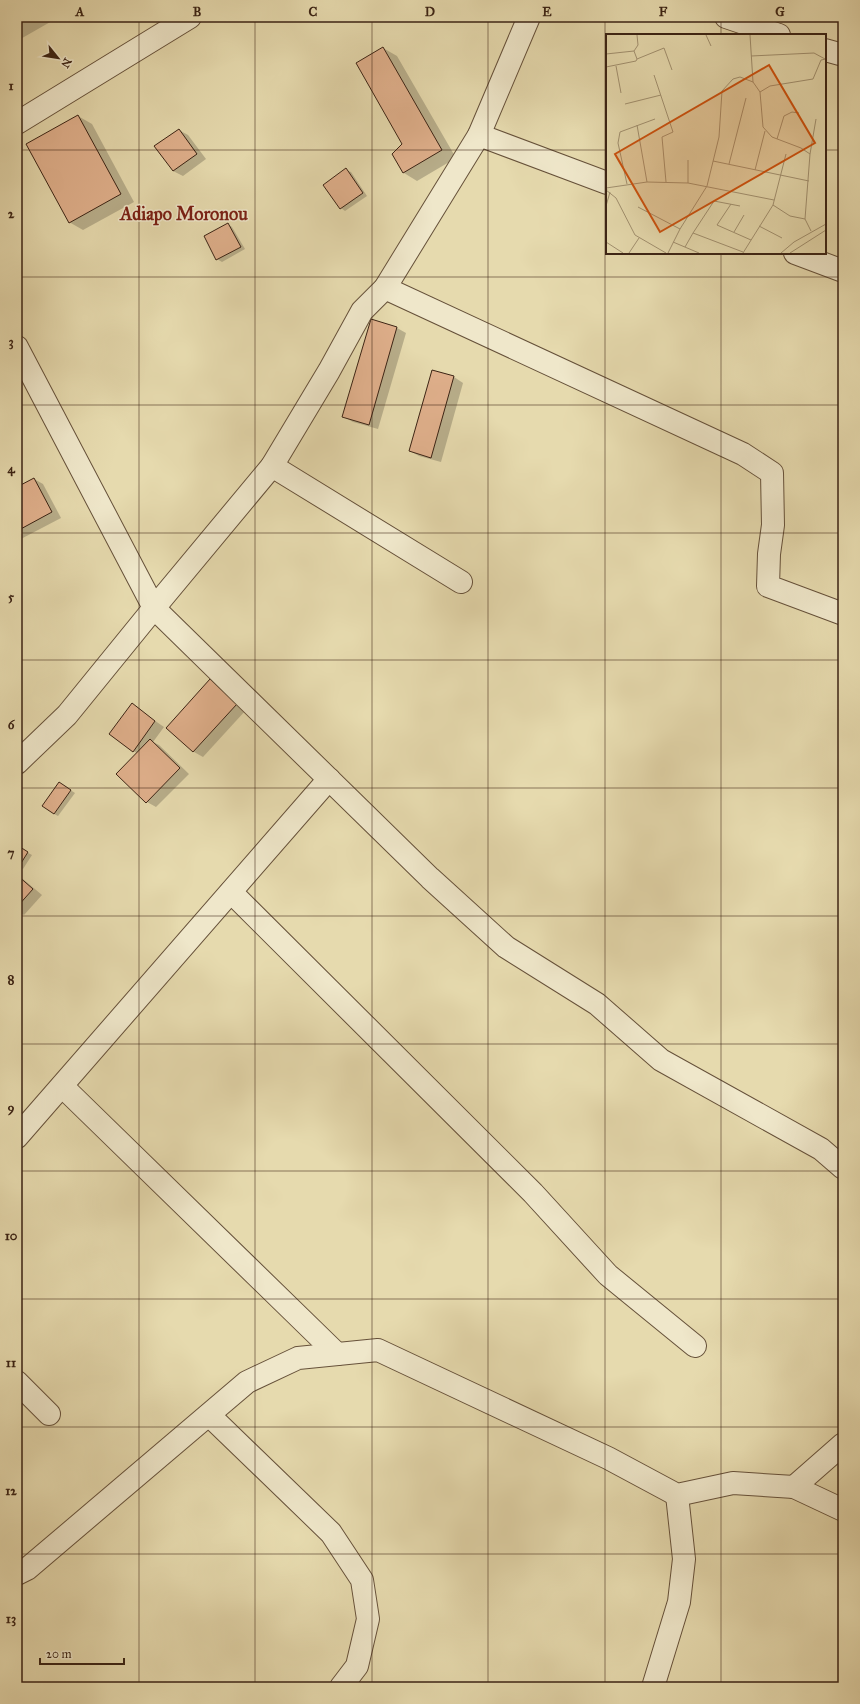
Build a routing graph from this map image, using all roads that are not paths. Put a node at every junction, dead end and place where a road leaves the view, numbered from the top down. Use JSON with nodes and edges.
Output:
{"nodes":[{"id":1,"x":190,"y":17,"type":"edge"},
{"id":2,"x":529,"y":17,"type":"edge"},
{"id":3,"x":726,"y":17,"type":"edge"},
{"id":4,"x":776,"y":34,"type":"edge"},
{"id":5,"x":826,"y":50,"type":"edge"},
{"id":6,"x":843,"y":55,"type":"edge"},
{"id":7,"x":17,"y":123,"type":"edge"},
{"id":8,"x":479,"y":134,"type":"junction"},
{"id":9,"x":606,"y":182,"type":"edge"},
{"id":10,"x":798,"y":254,"type":"edge"},
{"id":11,"x":843,"y":271,"type":"edge"},
{"id":12,"x":385,"y":288,"type":"junction"},
{"id":13,"x":17,"y":347,"type":"edge"},
{"id":14,"x":272,"y":466,"type":"junction"},
{"id":15,"x":461,"y":582,"type":"dead end"},
{"id":16,"x":154,"y":608,"type":"junction"},
{"id":17,"x":843,"y":614,"type":"edge"},
{"id":18,"x":17,"y":763,"type":"edge"},
{"id":19,"x":329,"y":779,"type":"junction"},
{"id":20,"x":231,"y":892,"type":"junction"},
{"id":21,"x":62,"y":1086,"type":"junction"},
{"id":22,"x":17,"y":1137,"type":"edge"},
{"id":23,"x":843,"y":1168,"type":"edge"},
{"id":24,"x":695,"y":1346,"type":"dead end"},
{"id":25,"x":337,"y":1354,"type":"junction"},
{"id":26,"x":17,"y":1382,"type":"edge"},
{"id":27,"x":50,"y":1414,"type":"dead end"},
{"id":28,"x":209,"y":1415,"type":"junction"},
{"id":29,"x":843,"y":1444,"type":"edge"},
{"id":30,"x":794,"y":1487,"type":"junction"},
{"id":31,"x":677,"y":1495,"type":"junction"},
{"id":32,"x":843,"y":1510,"type":"edge"},
{"id":33,"x":17,"y":1574,"type":"edge"},
{"id":34,"x":341,"y":1687,"type":"edge"},
{"id":35,"x":653,"y":1687,"type":"edge"}],
"edges":[{"from":1,"to":7,"type":"street"},
{"from":2,"to":8,"type":"street"},
{"from":3,"to":4,"type":"street"},
{"from":5,"to":6,"type":"street"},
{"from":8,"to":9,"type":"street"},
{"from":8,"to":12,"type":"street"},
{"from":10,"to":11,"type":"street"},
{"from":12,"to":14,"type":"street"},
{"from":12,"to":17,"type":"street"},
{"from":13,"to":16,"type":"street"},
{"from":14,"to":15,"type":"street"},
{"from":14,"to":16,"type":"street"},
{"from":16,"to":18,"type":"street"},
{"from":16,"to":19,"type":"street"},
{"from":19,"to":20,"type":"street"},
{"from":19,"to":23,"type":"street"},
{"from":20,"to":21,"type":"street"},
{"from":20,"to":24,"type":"street"},
{"from":21,"to":22,"type":"street"},
{"from":21,"to":25,"type":"street"},
{"from":25,"to":28,"type":"street"},
{"from":25,"to":31,"type":"street"},
{"from":26,"to":27,"type":"street"},
{"from":28,"to":33,"type":"street"},
{"from":28,"to":34,"type":"street"},
{"from":29,"to":30,"type":"street"},
{"from":30,"to":31,"type":"street"},
{"from":30,"to":32,"type":"street"},
{"from":31,"to":35,"type":"street"}]}
